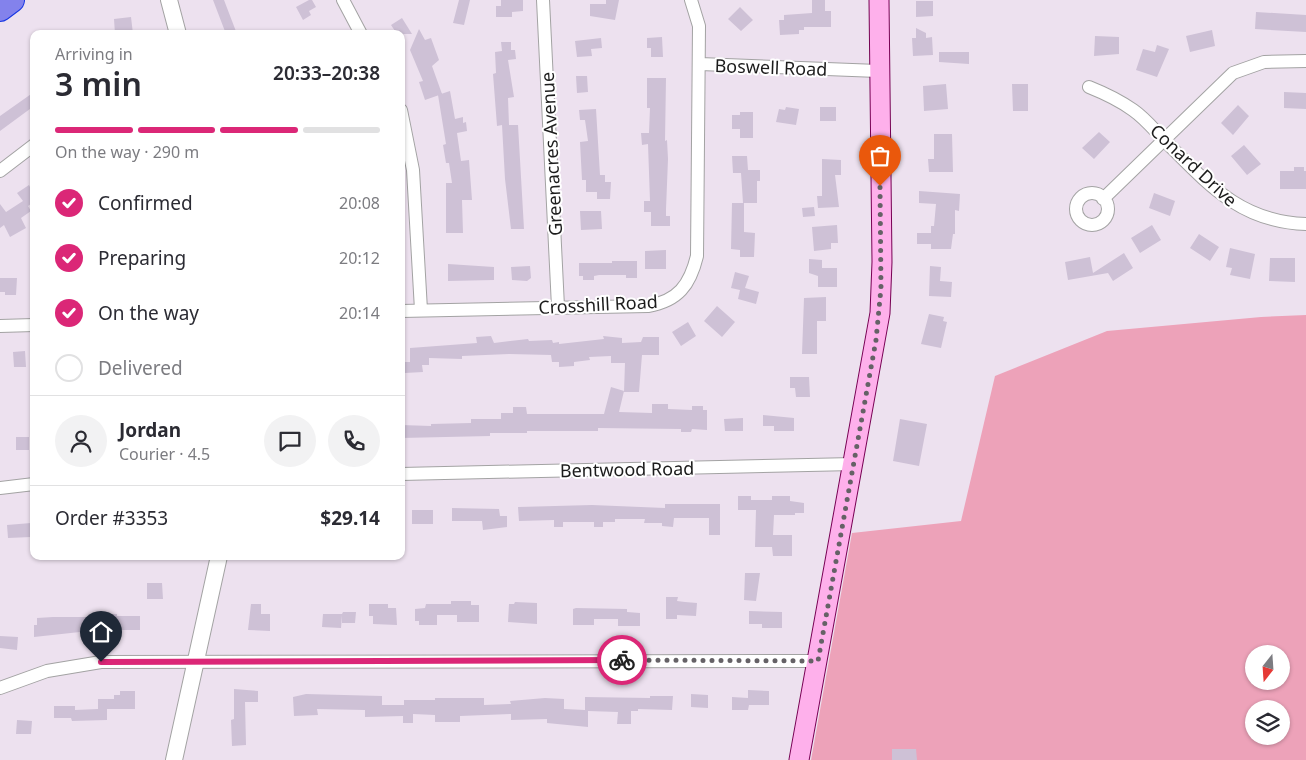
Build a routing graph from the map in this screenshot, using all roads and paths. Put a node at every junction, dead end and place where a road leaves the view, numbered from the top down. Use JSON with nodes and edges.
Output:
{"nodes":[{"id":1,"x":12,"y":0,"type":"edge"},
{"id":2,"x":169,"y":0,"type":"edge"},
{"id":3,"x":343,"y":0,"type":"edge"},
{"id":4,"x":543,"y":0,"type":"edge"},
{"id":5,"x":691,"y":0,"type":"edge"},
{"id":6,"x":879,"y":0,"type":"edge"},
{"id":7,"x":0,"y":9,"type":"edge"},
{"id":8,"x":177,"y":30,"type":"edge"},
{"id":9,"x":359,"y":30,"type":"edge"},
{"id":10,"x":1306,"y":61,"type":"edge"},
{"id":11,"x":700,"y":64,"type":"junction"},
{"id":12,"x":878,"y":71,"type":"junction"},
{"id":13,"x":1089,"y":87,"type":"dead end"},
{"id":14,"x":405,"y":130,"type":"edge"},
{"id":15,"x":1164,"y":140,"type":"junction"},
{"id":16,"x":30,"y":148,"type":"edge"},
{"id":17,"x":0,"y":170,"type":"edge"},
{"id":18,"x":1104,"y":199,"type":"dead end"},
{"id":19,"x":1306,"y":224,"type":"edge"},
{"id":20,"x":558,"y":307,"type":"junction"},
{"id":21,"x":421,"y":310,"type":"junction"},
{"id":22,"x":405,"y":311,"type":"edge"},
{"id":23,"x":30,"y":325,"type":"edge"},
{"id":24,"x":0,"y":326,"type":"edge"},
{"id":25,"x":854,"y":464,"type":"junction"},
{"id":26,"x":405,"y":474,"type":"edge"},
{"id":27,"x":30,"y":484,"type":"edge"},
{"id":28,"x":0,"y":488,"type":"edge"},
{"id":29,"x":218,"y":560,"type":"edge"},
{"id":30,"x":196,"y":660,"type":"junction"},
{"id":31,"x":818,"y":661,"type":"junction"},
{"id":32,"x":0,"y":688,"type":"edge"},
{"id":33,"x":174,"y":760,"type":"edge"},
{"id":34,"x":799,"y":760,"type":"edge"}],
"edges":[{"from":1,"to":7,"type":"highway"},
{"from":2,"to":8,"type":"street"},
{"from":3,"to":9,"type":"street"},
{"from":4,"to":20,"type":"street","name":"Greenacres Avenue"},
{"from":5,"to":11,"type":"street","name":"Boswell Road"},
{"from":6,"to":12,"type":"main road"},
{"from":10,"to":15,"type":"street"},
{"from":11,"to":12,"type":"street","name":"Boswell Road"},
{"from":11,"to":20,"type":"street","name":"Crosshill Road"},
{"from":12,"to":25,"type":"main road"},
{"from":13,"to":15,"type":"street","name":"Conard Drive"},
{"from":14,"to":21,"type":"street"},
{"from":15,"to":18,"type":"street"},
{"from":15,"to":19,"type":"street","name":"Conard Drive"},
{"from":16,"to":17,"type":"street"},
{"from":20,"to":21,"type":"street","name":"Crosshill Road"},
{"from":21,"to":22,"type":"street","name":"Crosshill Road"},
{"from":23,"to":24,"type":"street"},
{"from":25,"to":26,"type":"street","name":"Bentwood Road"},
{"from":25,"to":31,"type":"main road"},
{"from":27,"to":28,"type":"street"},
{"from":29,"to":30,"type":"street"},
{"from":30,"to":31,"type":"street"},
{"from":30,"to":32,"type":"street"},
{"from":30,"to":33,"type":"street"},
{"from":31,"to":34,"type":"main road"}]}
